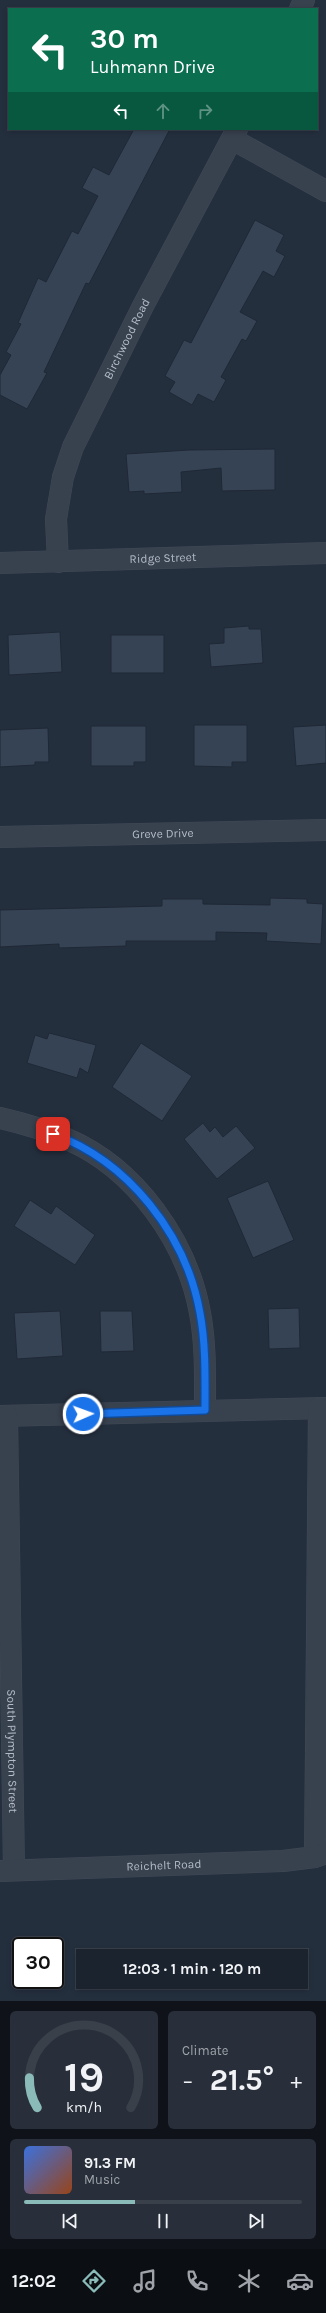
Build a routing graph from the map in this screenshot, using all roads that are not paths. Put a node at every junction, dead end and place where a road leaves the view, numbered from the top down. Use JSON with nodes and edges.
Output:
{"nodes":[{"id":1,"x":234,"y":134,"type":"edge"},
{"id":2,"x":326,"y":191,"type":"edge"},
{"id":3,"x":326,"y":553,"type":"edge"},
{"id":4,"x":58,"y":562,"type":"junction"},
{"id":5,"x":0,"y":563,"type":"edge"},
{"id":6,"x":326,"y":830,"type":"edge"},
{"id":7,"x":0,"y":837,"type":"edge"},
{"id":8,"x":0,"y":1118,"type":"edge"},
{"id":9,"x":323,"y":1408,"type":"edge"},
{"id":10,"x":205,"y":1410,"type":"junction"},
{"id":11,"x":4,"y":1416,"type":"edge"},
{"id":12,"x":321,"y":1855,"type":"edge"},
{"id":13,"x":7,"y":1870,"type":"edge"}],
"edges":[{"from":1,"to":2,"type":"street"},
{"from":1,"to":4,"type":"street","name":"Birchwood Road"},
{"from":3,"to":4,"type":"street","name":"Ridge Street"},
{"from":4,"to":5,"type":"street","name":"Ridge Street"},
{"from":6,"to":7,"type":"street","name":"Greve Drive"},
{"from":8,"to":10,"type":"street"},
{"from":9,"to":10,"type":"street"},
{"from":9,"to":12,"type":"street"},
{"from":10,"to":11,"type":"street"},
{"from":11,"to":13,"type":"street","name":"South Plympton Street"},
{"from":12,"to":13,"type":"street","name":"Reichelt Road"}]}
